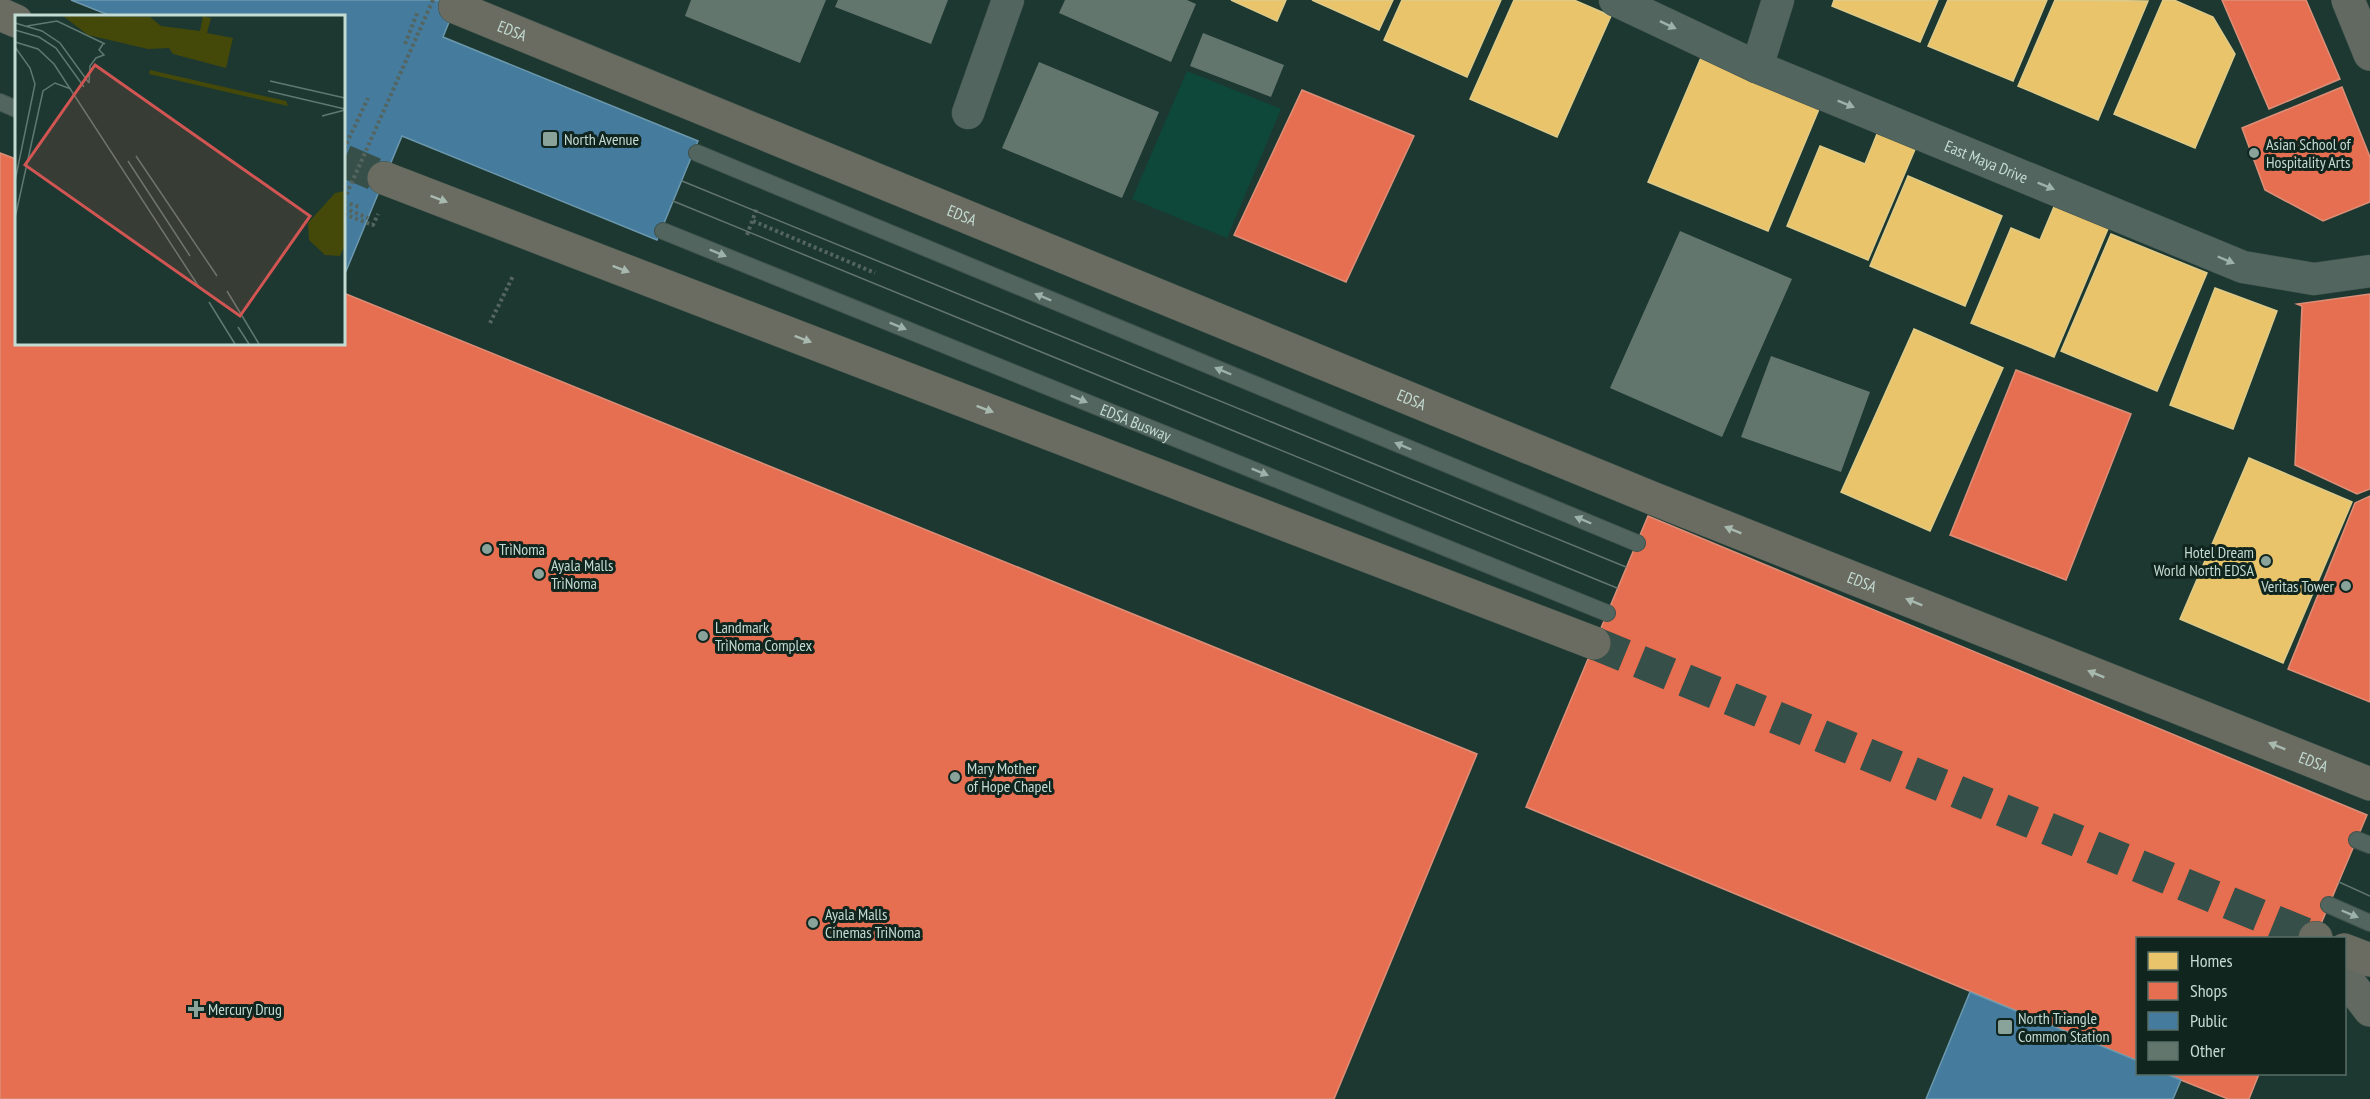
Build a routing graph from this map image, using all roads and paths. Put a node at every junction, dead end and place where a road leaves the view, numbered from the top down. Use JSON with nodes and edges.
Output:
{"nodes":[{"id":1,"x":423,"y":0,"type":"edge"},
{"id":2,"x":1008,"y":0,"type":"edge"},
{"id":3,"x":1615,"y":0,"type":"edge"},
{"id":4,"x":1778,"y":0,"type":"edge"},
{"id":5,"x":2348,"y":0,"type":"edge"},
{"id":6,"x":444,"y":4,"type":"edge"},
{"id":7,"x":0,"y":14,"type":"edge"},
{"id":8,"x":15,"y":21,"type":"edge"},
{"id":9,"x":405,"y":44,"type":"dead end"},
{"id":10,"x":2370,"y":54,"type":"edge"},
{"id":11,"x":1757,"y":67,"type":"junction"},
{"id":12,"x":368,"y":98,"type":"dead end"},
{"id":13,"x":0,"y":102,"type":"edge"},
{"id":14,"x":15,"y":109,"type":"edge"},
{"id":15,"x":968,"y":113,"type":"dead end"},
{"id":16,"x":345,"y":148,"type":"edge"},
{"id":17,"x":697,"y":153,"type":"dead end"},
{"id":18,"x":384,"y":178,"type":"tunnel mouth"},
{"id":19,"x":345,"y":198,"type":"edge"},
{"id":20,"x":761,"y":199,"type":"dead end"},
{"id":21,"x":345,"y":208,"type":"edge"},
{"id":22,"x":345,"y":214,"type":"edge"},
{"id":23,"x":368,"y":218,"type":"dead end"},
{"id":24,"x":753,"y":221,"type":"junction"},
{"id":25,"x":373,"y":225,"type":"dead end"},
{"id":26,"x":663,"y":231,"type":"dead end"},
{"id":27,"x":745,"y":242,"type":"dead end"},
{"id":28,"x":2370,"y":271,"type":"edge"},
{"id":29,"x":875,"y":273,"type":"dead end"},
{"id":30,"x":513,"y":276,"type":"dead end"},
{"id":31,"x":490,"y":323,"type":"dead end"},
{"id":32,"x":1637,"y":543,"type":"dead end"},
{"id":33,"x":1607,"y":613,"type":"dead end"},
{"id":34,"x":1594,"y":643,"type":"tunnel mouth"},
{"id":35,"x":2370,"y":784,"type":"edge"},
{"id":36,"x":2329,"y":905,"type":"dead end"},
{"id":37,"x":2370,"y":923,"type":"edge"},
{"id":38,"x":2346,"y":951,"type":"edge"},
{"id":39,"x":2370,"y":960,"type":"edge"},
{"id":40,"x":2346,"y":979,"type":"edge"},
{"id":41,"x":2370,"y":1010,"type":"edge"}],
"edges":[{"from":1,"to":9,"type":"path"},
{"from":2,"to":15,"type":"street"},
{"from":3,"to":11,"type":"street","name":"East Maya Drive","one_way":true},
{"from":4,"to":11,"type":"street"},
{"from":5,"to":10,"type":"main road"},
{"from":6,"to":19,"type":"path","bridge":true},
{"from":35,"to":6,"type":"highway","name":"EDSA","one_way":true},
{"from":7,"to":8,"type":"highway"},
{"from":11,"to":28,"type":"street","name":"East Maya Drive","one_way":true},
{"from":12,"to":16,"type":"path"},
{"from":13,"to":14,"type":"lane"},
{"from":32,"to":17,"type":"lane","one_way":true},
{"from":18,"to":34,"type":"highway","one_way":true},
{"from":20,"to":24,"type":"path"},
{"from":21,"to":23,"type":"path"},
{"from":22,"to":25,"type":"path"},
{"from":24,"to":27,"type":"path"},
{"from":24,"to":29,"type":"path"},
{"from":26,"to":33,"type":"lane","name":"EDSA Busway","one_way":true},
{"from":30,"to":31,"type":"path"},
{"from":36,"to":37,"type":"lane","one_way":true},
{"from":38,"to":39,"type":"highway"},
{"from":40,"to":41,"type":"main road"}]}
